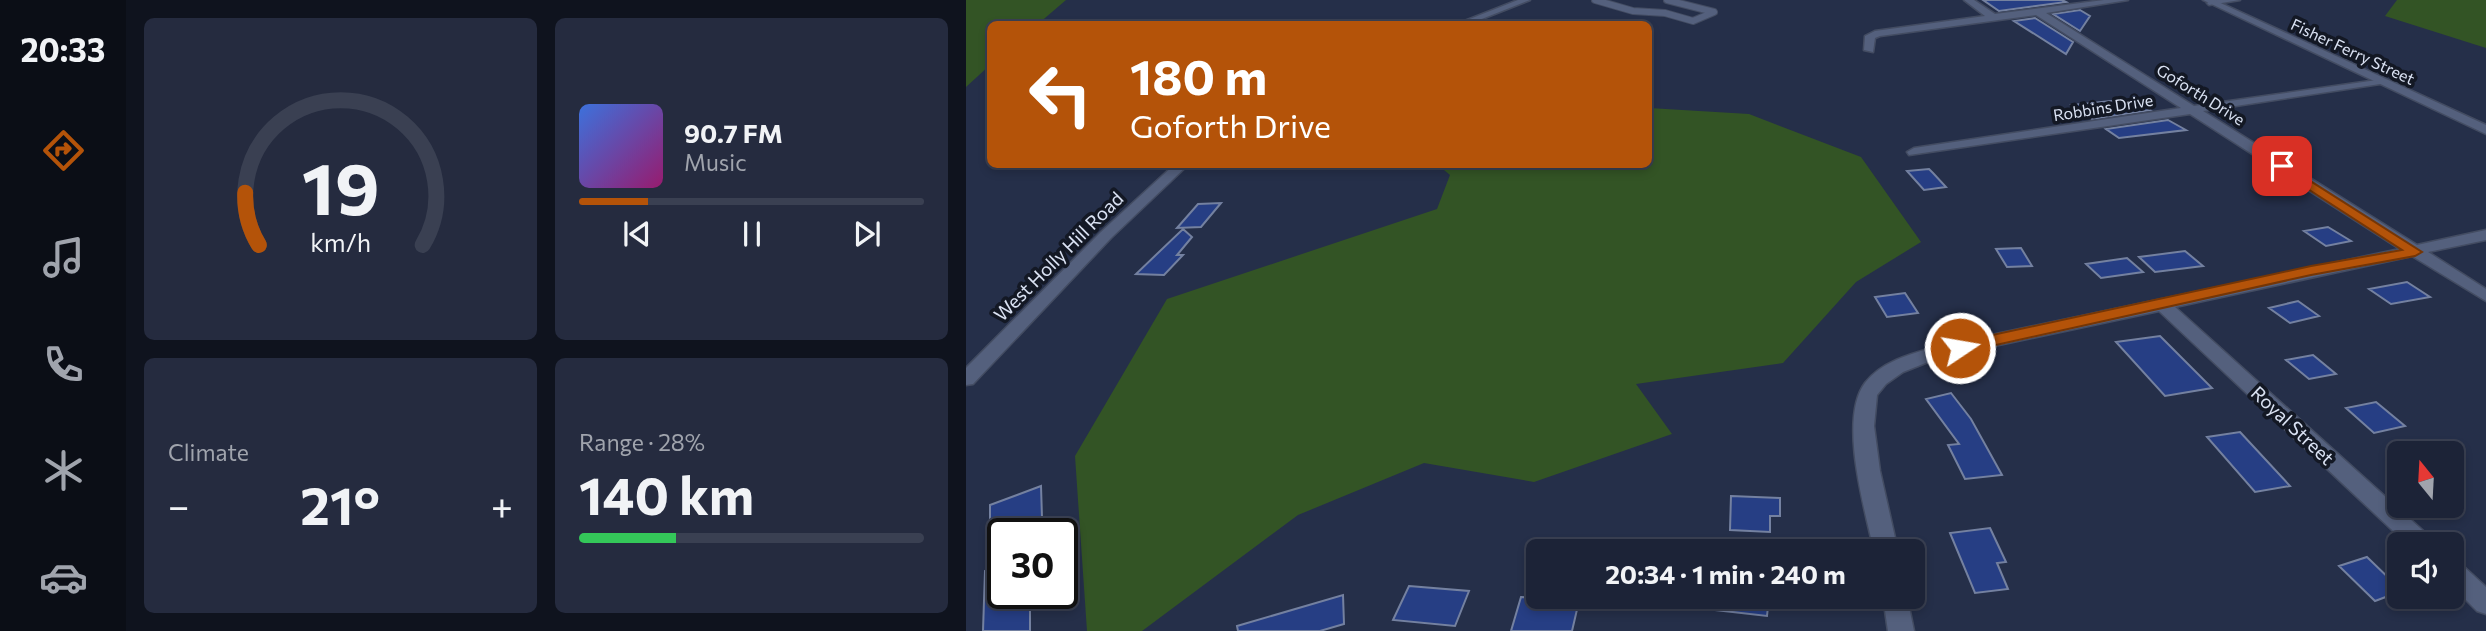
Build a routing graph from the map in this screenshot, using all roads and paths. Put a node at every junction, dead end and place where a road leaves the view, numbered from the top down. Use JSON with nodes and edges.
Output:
{"nodes":[{"id":1,"x":1595,"y":0,"type":"edge"},
{"id":2,"x":1667,"y":0,"type":"edge"},
{"id":3,"x":1968,"y":0,"type":"edge"},
{"id":4,"x":2124,"y":0,"type":"edge"},
{"id":5,"x":2236,"y":0,"type":"edge"},
{"id":6,"x":1518,"y":1,"type":"edge"},
{"id":7,"x":2210,"y":1,"type":"edge"},
{"id":8,"x":2038,"y":12,"type":"junction"},
{"id":9,"x":1993,"y":17,"type":"junction"},
{"id":10,"x":1469,"y":21,"type":"edge"},
{"id":11,"x":1869,"y":50,"type":"dead end"},
{"id":12,"x":2380,"y":81,"type":"junction"},
{"id":13,"x":2193,"y":110,"type":"junction"},
{"id":14,"x":2486,"y":130,"type":"edge"},
{"id":15,"x":1914,"y":152,"type":"dead end"},
{"id":16,"x":1179,"y":168,"type":"edge"},
{"id":17,"x":2486,"y":235,"type":"edge"},
{"id":18,"x":2415,"y":252,"type":"junction"},
{"id":19,"x":2486,"y":296,"type":"edge"},
{"id":20,"x":2163,"y":305,"type":"junction"},
{"id":21,"x":966,"y":379,"type":"edge"},
{"id":22,"x":2410,"y":532,"type":"edge"},
{"id":23,"x":1884,"y":539,"type":"edge"},
{"id":24,"x":2464,"y":582,"type":"edge"},
{"id":25,"x":2486,"y":603,"type":"edge"},
{"id":26,"x":1897,"y":609,"type":"edge"},
{"id":27,"x":1901,"y":631,"type":"edge"}],
"edges":[{"from":1,"to":2,"type":"lane"},
{"from":3,"to":9,"type":"street"},
{"from":4,"to":8,"type":"street"},
{"from":5,"to":7,"type":"street"},
{"from":6,"to":10,"type":"street"},
{"from":7,"to":12,"type":"street","name":"Fisher Ferry Street"},
{"from":8,"to":9,"type":"street"},
{"from":8,"to":13,"type":"street","name":"Goforth Drive"},
{"from":9,"to":11,"type":"street"},
{"from":12,"to":13,"type":"street","name":"Robbins Drive"},
{"from":12,"to":14,"type":"street","name":"Fisher Ferry Street"},
{"from":13,"to":15,"type":"street","name":"Robbins Drive"},
{"from":13,"to":18,"type":"street","name":"Goforth Drive"},
{"from":16,"to":21,"type":"street","name":"West Holly Hill Road"},
{"from":17,"to":18,"type":"street"},
{"from":18,"to":19,"type":"street","name":"Goforth Drive"},
{"from":18,"to":20,"type":"street"},
{"from":20,"to":22,"type":"street","name":"Royal Street"},
{"from":20,"to":23,"type":"street"},
{"from":24,"to":25,"type":"street"},
{"from":26,"to":27,"type":"street"}]}
